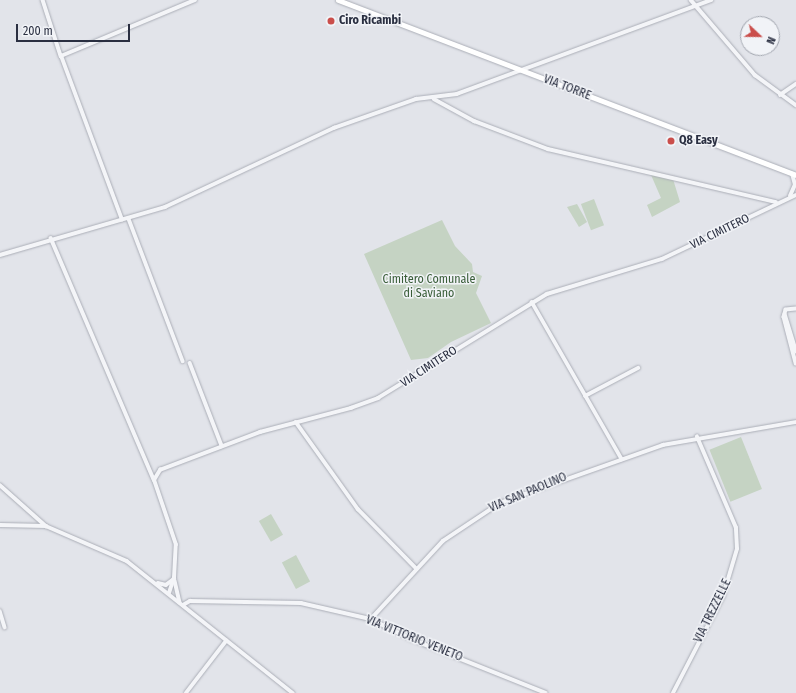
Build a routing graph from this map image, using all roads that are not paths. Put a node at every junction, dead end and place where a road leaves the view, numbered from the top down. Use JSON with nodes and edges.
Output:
{"nodes":[{"id":1,"x":43,"y":0,"type":"edge"},
{"id":2,"x":195,"y":0,"type":"edge"},
{"id":3,"x":338,"y":0,"type":"edge"},
{"id":4,"x":691,"y":0,"type":"edge"},
{"id":5,"x":711,"y":0,"type":"edge"},
{"id":6,"x":698,"y":5,"type":"junction"},
{"id":7,"x":61,"y":56,"type":"junction"},
{"id":8,"x":518,"y":69,"type":"junction"},
{"id":9,"x":796,"y":84,"type":"edge"},
{"id":10,"x":780,"y":95,"type":"junction"},
{"id":11,"x":434,"y":99,"type":"junction"},
{"id":12,"x":796,"y":105,"type":"edge"},
{"id":13,"x":794,"y":174,"type":"edge"},
{"id":14,"x":796,"y":192,"type":"edge"},
{"id":15,"x":796,"y":195,"type":"edge"},
{"id":16,"x":790,"y":196,"type":"junction"},
{"id":17,"x":776,"y":202,"type":"junction"},
{"id":18,"x":129,"y":219,"type":"junction"},
{"id":19,"x":122,"y":220,"type":"junction"},
{"id":20,"x":51,"y":238,"type":"junction"},
{"id":21,"x":0,"y":255,"type":"edge"},
{"id":22,"x":532,"y":302,"type":"junction"},
{"id":23,"x":796,"y":309,"type":"edge"},
{"id":24,"x":785,"y":314,"type":"junction"},
{"id":25,"x":796,"y":351,"type":"edge"},
{"id":26,"x":183,"y":362,"type":"dead end"},
{"id":27,"x":796,"y":362,"type":"edge"},
{"id":28,"x":190,"y":363,"type":"dead end"},
{"id":29,"x":638,"y":368,"type":"dead end"},
{"id":30,"x":585,"y":396,"type":"junction"},
{"id":31,"x":296,"y":422,"type":"junction"},
{"id":32,"x":796,"y":422,"type":"edge"},
{"id":33,"x":697,"y":437,"type":"junction"},
{"id":34,"x":222,"y":446,"type":"junction"},
{"id":35,"x":622,"y":459,"type":"junction"},
{"id":36,"x":154,"y":480,"type":"junction"},
{"id":37,"x":0,"y":485,"type":"edge"},
{"id":38,"x":0,"y":526,"type":"edge"},
{"id":39,"x":46,"y":526,"type":"junction"},
{"id":40,"x":417,"y":569,"type":"junction"},
{"id":41,"x":174,"y":578,"type":"junction"},
{"id":42,"x":156,"y":582,"type":"junction"},
{"id":43,"x":169,"y":594,"type":"junction"},
{"id":44,"x":181,"y":604,"type":"junction"},
{"id":45,"x":0,"y":611,"type":"edge"},
{"id":46,"x":372,"y":619,"type":"junction"},
{"id":47,"x":5,"y":627,"type":"dead end"},
{"id":48,"x":226,"y":641,"type":"junction"},
{"id":49,"x":186,"y":693,"type":"edge"},
{"id":50,"x":293,"y":693,"type":"edge"},
{"id":51,"x":546,"y":693,"type":"edge"},
{"id":52,"x":673,"y":693,"type":"edge"}],
"edges":[{"from":1,"to":7,"type":"street"},
{"from":2,"to":7,"type":"street"},
{"from":3,"to":8,"type":"main road","name":"VIA TORRE"},
{"from":4,"to":6,"type":"street"},
{"from":5,"to":6,"type":"street"},
{"from":6,"to":8,"type":"street"},
{"from":6,"to":10,"type":"street"},
{"from":7,"to":19,"type":"street"},
{"from":8,"to":11,"type":"street"},
{"from":8,"to":13,"type":"main road","name":"VIA TORRE"},
{"from":9,"to":10,"type":"street"},
{"from":10,"to":12,"type":"street"},
{"from":11,"to":17,"type":"street"},
{"from":11,"to":18,"type":"street"},
{"from":13,"to":16,"type":"street"},
{"from":14,"to":16,"type":"street","name":"VIA CIMITERO"},
{"from":15,"to":16,"type":"street","name":"VIA CIMITERO"},
{"from":16,"to":17,"type":"street","name":"VIA CIMITERO"},
{"from":17,"to":22,"type":"street","name":"VIA CIMITERO"},
{"from":18,"to":19,"type":"street"},
{"from":18,"to":26,"type":"street"},
{"from":19,"to":20,"type":"street"},
{"from":20,"to":21,"type":"street"},
{"from":20,"to":36,"type":"street"},
{"from":22,"to":30,"type":"street"},
{"from":22,"to":31,"type":"street","name":"VIA CIMITERO"},
{"from":23,"to":24,"type":"street"},
{"from":24,"to":25,"type":"street"},
{"from":24,"to":27,"type":"street"},
{"from":28,"to":34,"type":"street"},
{"from":29,"to":30,"type":"street"},
{"from":30,"to":35,"type":"street"},
{"from":31,"to":34,"type":"street","name":"VIA CIMITERO"},
{"from":31,"to":40,"type":"street"},
{"from":32,"to":33,"type":"street","name":"VIA SAN PAOLINO"},
{"from":33,"to":35,"type":"street","name":"VIA SAN PAOLINO"},
{"from":33,"to":52,"type":"street","name":"VIA TREZZELLE"},
{"from":34,"to":36,"type":"street","name":"VIA CIMITERO"},
{"from":35,"to":40,"type":"street","name":"VIA SAN PAOLINO"},
{"from":36,"to":41,"type":"street"},
{"from":37,"to":39,"type":"street"},
{"from":38,"to":39,"type":"street"},
{"from":39,"to":42,"type":"street"},
{"from":40,"to":46,"type":"street","name":"VIA SAN PAOLINO"},
{"from":41,"to":42,"type":"street"},
{"from":41,"to":43,"type":"street"},
{"from":41,"to":44,"type":"street"},
{"from":42,"to":43,"type":"street"},
{"from":43,"to":44,"type":"street"},
{"from":44,"to":46,"type":"street","name":"VIA VITTORIO VENETO"},
{"from":44,"to":48,"type":"street"},
{"from":45,"to":47,"type":"street"},
{"from":46,"to":51,"type":"street","name":"VIA VITTORIO VENETO"},
{"from":48,"to":49,"type":"street"},
{"from":48,"to":50,"type":"street"}]}
